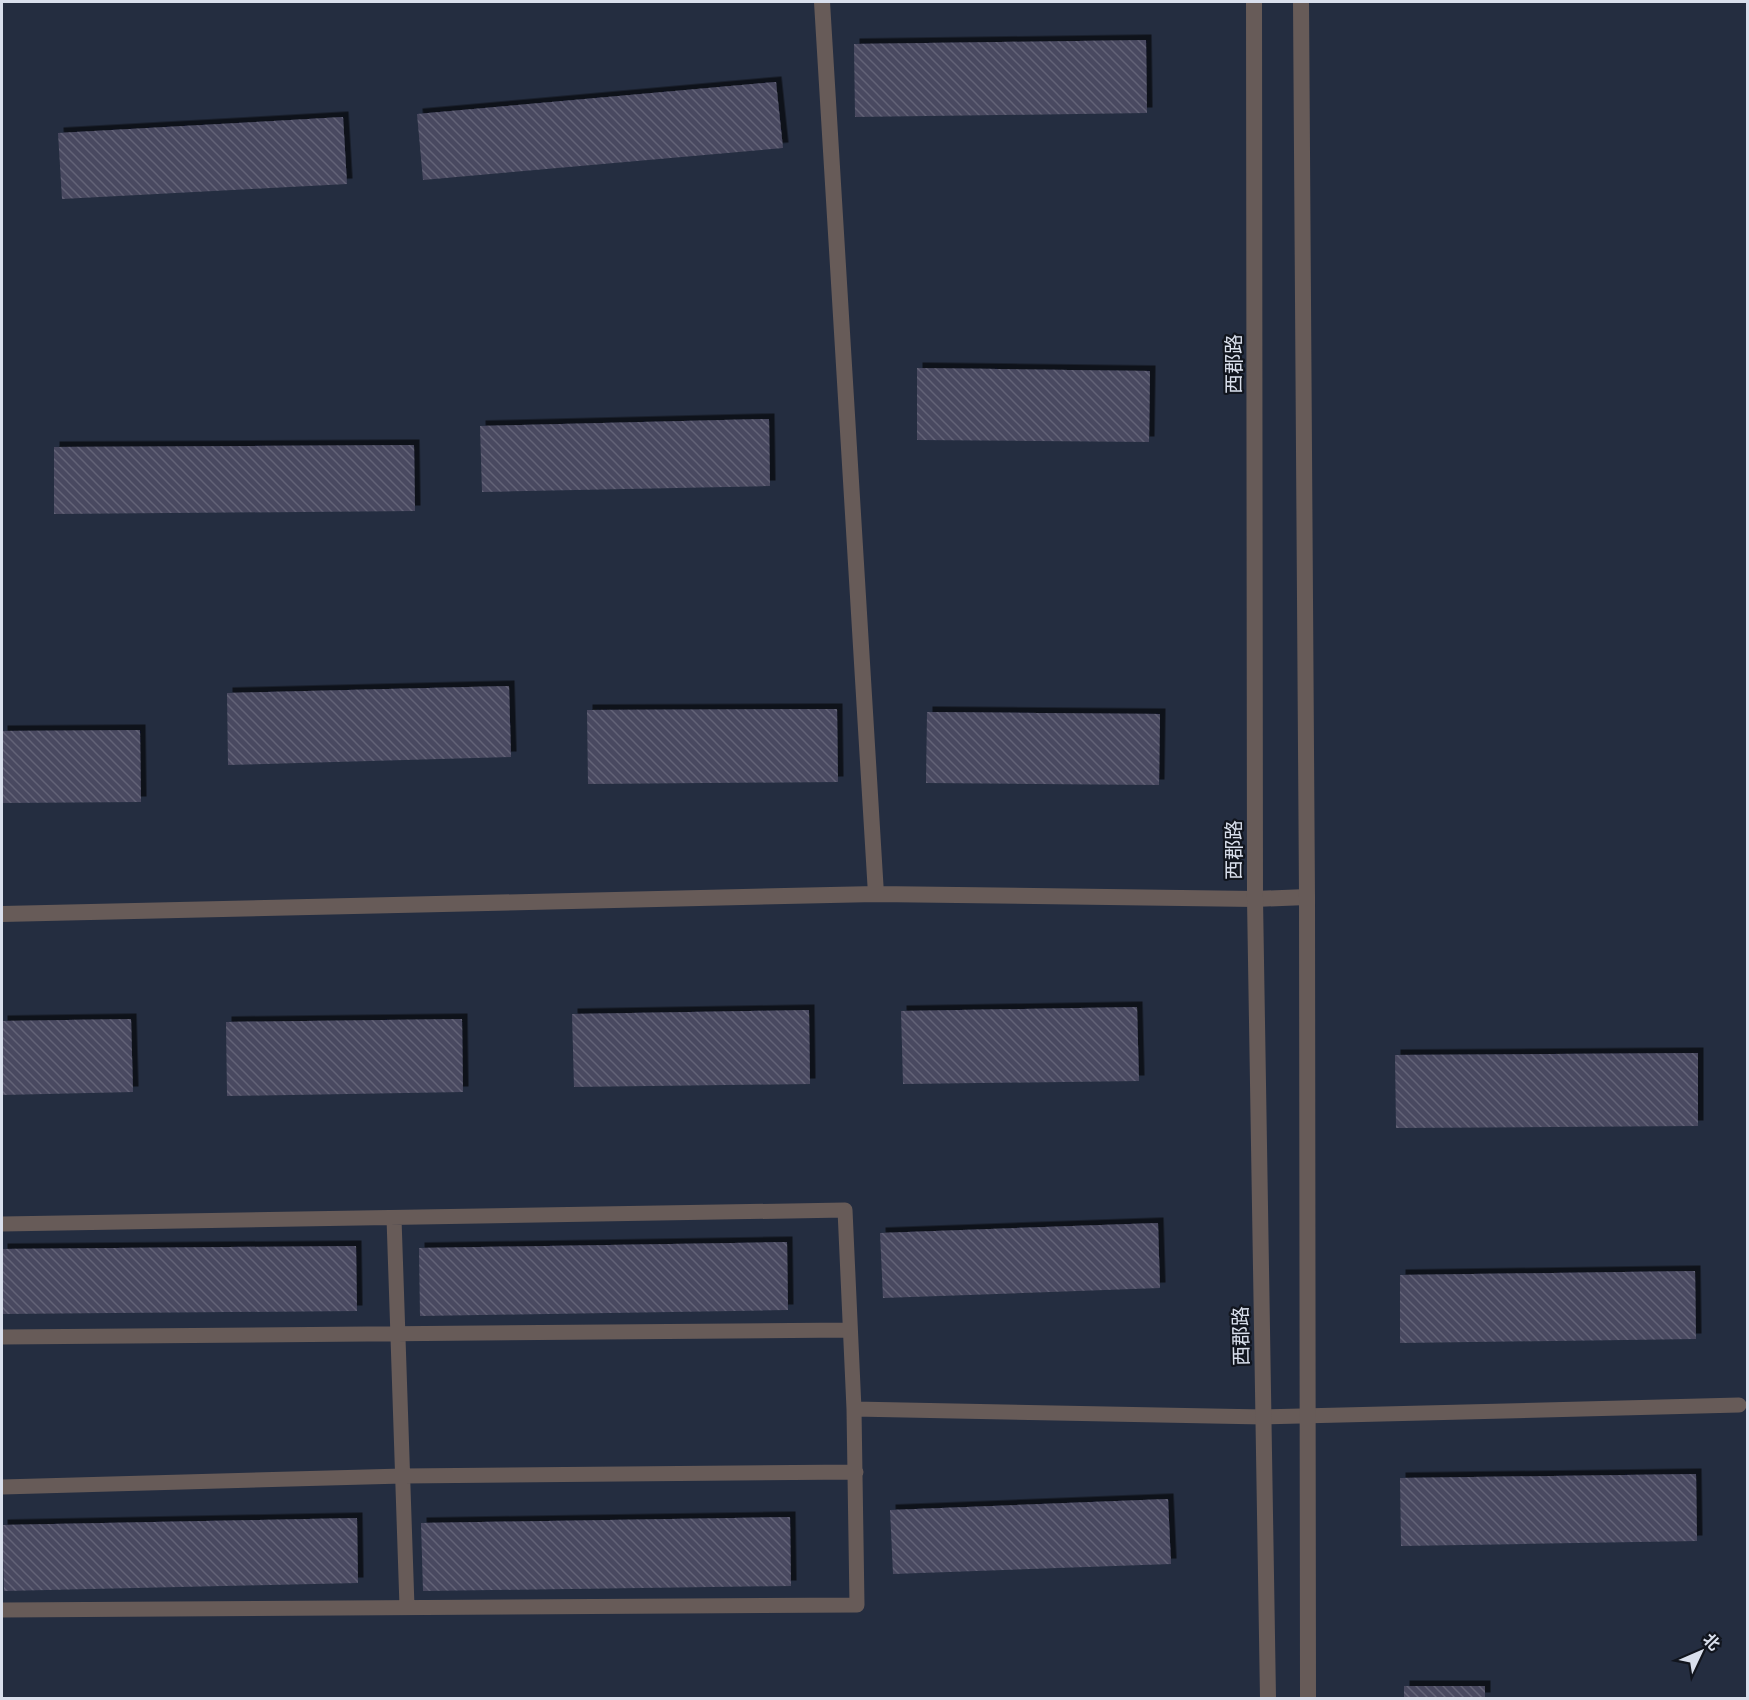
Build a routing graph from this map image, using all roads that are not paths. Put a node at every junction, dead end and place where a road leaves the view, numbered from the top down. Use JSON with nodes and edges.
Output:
{"nodes":[{"id":1,"x":822,"y":2,"type":"edge"},
{"id":2,"x":1254,"y":2,"type":"edge"},
{"id":3,"x":1301,"y":2,"type":"edge"},
{"id":4,"x":876,"y":894,"type":"junction"},
{"id":5,"x":1307,"y":897,"type":"junction"},
{"id":6,"x":1255,"y":899,"type":"junction"},
{"id":7,"x":2,"y":914,"type":"edge"},
{"id":8,"x":394,"y":1218,"type":"junction"},
{"id":9,"x":2,"y":1224,"type":"edge"},
{"id":10,"x":850,"y":1330,"type":"junction"},
{"id":11,"x":396,"y":1334,"type":"junction"},
{"id":12,"x":2,"y":1337,"type":"edge"},
{"id":13,"x":1739,"y":1405,"type":"dead end"},
{"id":14,"x":854,"y":1409,"type":"junction"},
{"id":15,"x":1264,"y":1416,"type":"junction"},
{"id":16,"x":1307,"y":1416,"type":"junction"},
{"id":17,"x":856,"y":1472,"type":"junction"},
{"id":18,"x":403,"y":1476,"type":"junction"},
{"id":19,"x":2,"y":1487,"type":"edge"},
{"id":20,"x":407,"y":1608,"type":"junction"},
{"id":21,"x":2,"y":1610,"type":"edge"},
{"id":22,"x":1268,"y":1698,"type":"edge"},
{"id":23,"x":1308,"y":1698,"type":"edge"}],
"edges":[{"from":1,"to":4,"type":"street"},
{"from":2,"to":6,"type":"street","name":"西郡路"},
{"from":3,"to":5,"type":"street"},
{"from":4,"to":6,"type":"street"},
{"from":4,"to":7,"type":"street"},
{"from":5,"to":6,"type":"street"},
{"from":5,"to":16,"type":"street"},
{"from":6,"to":15,"type":"street","name":"西郡路"},
{"from":8,"to":9,"type":"lane"},
{"from":8,"to":10,"type":"lane"},
{"from":8,"to":11,"type":"lane"},
{"from":10,"to":11,"type":"lane"},
{"from":10,"to":14,"type":"lane"},
{"from":11,"to":12,"type":"lane"},
{"from":11,"to":18,"type":"lane"},
{"from":13,"to":16,"type":"lane"},
{"from":14,"to":15,"type":"lane"},
{"from":14,"to":17,"type":"lane"},
{"from":15,"to":16,"type":"lane"},
{"from":15,"to":22,"type":"street","name":"西郡路"},
{"from":16,"to":23,"type":"street"},
{"from":17,"to":18,"type":"lane"},
{"from":17,"to":20,"type":"lane"},
{"from":18,"to":19,"type":"lane"},
{"from":18,"to":20,"type":"lane"},
{"from":20,"to":21,"type":"lane"}]}
